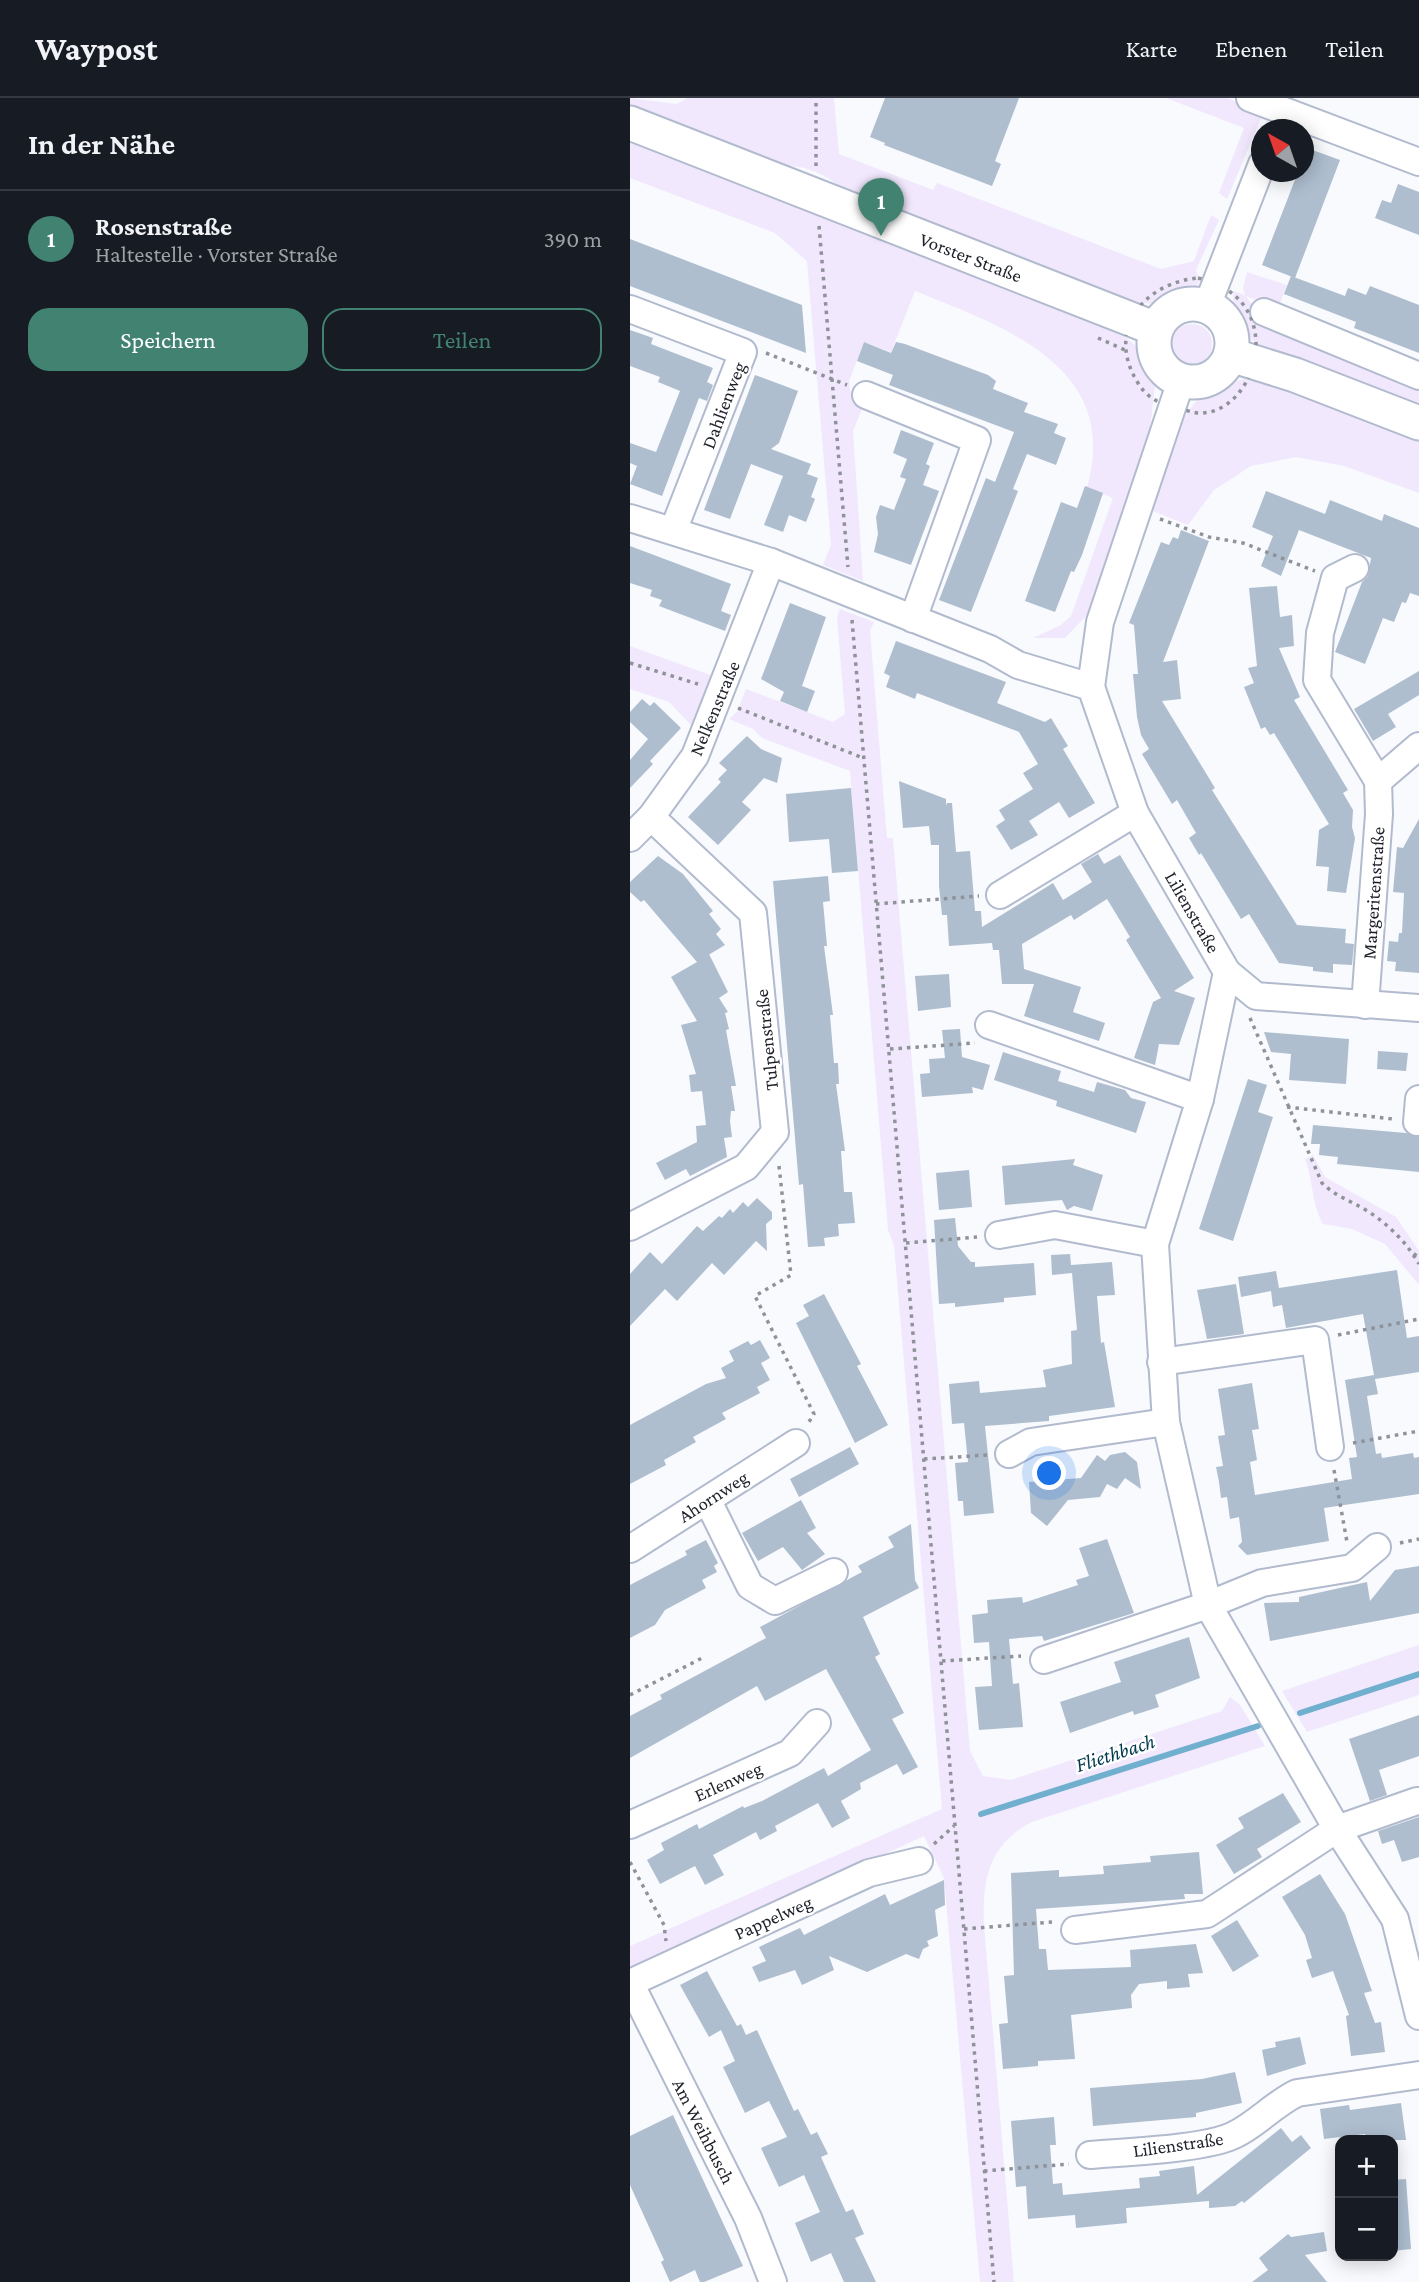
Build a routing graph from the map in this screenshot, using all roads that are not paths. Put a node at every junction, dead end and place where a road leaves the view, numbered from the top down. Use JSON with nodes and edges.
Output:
{"nodes":[{"id":1,"x":1250,"y":98,"type":"edge"},
{"id":2,"x":1283,"y":113,"type":"edge"},
{"id":3,"x":630,"y":123,"type":"edge"},
{"id":4,"x":1419,"y":162,"type":"edge"},
{"id":5,"x":1255,"y":182,"type":"edge"},
{"id":6,"x":1207,"y":306,"type":"junction"},
{"id":7,"x":630,"y":309,"type":"edge"},
{"id":8,"x":1264,"y":312,"type":"dead end"},
{"id":9,"x":1156,"y":329,"type":"junction"},
{"id":10,"x":1231,"y":355,"type":"junction"},
{"id":11,"x":1419,"y":376,"type":"edge"},
{"id":12,"x":1181,"y":381,"type":"junction"},
{"id":13,"x":866,"y":395,"type":"road end"},
{"id":14,"x":1419,"y":423,"type":"edge"},
{"id":15,"x":630,"y":518,"type":"edge"},
{"id":16,"x":673,"y":531,"type":"junction"},
{"id":17,"x":771,"y":562,"type":"junction"},
{"id":18,"x":1345,"y":573,"type":"road end"},
{"id":19,"x":913,"y":619,"type":"junction"},
{"id":20,"x":1091,"y":687,"type":"junction"},
{"id":21,"x":1419,"y":746,"type":"edge"},
{"id":22,"x":1377,"y":781,"type":"junction"},
{"id":23,"x":1135,"y":813,"type":"junction"},
{"id":24,"x":651,"y":817,"type":"junction"},
{"id":25,"x":630,"y":838,"type":"edge"},
{"id":26,"x":1000,"y":895,"type":"road end"},
{"id":27,"x":1227,"y":972,"type":"junction"},
{"id":28,"x":1364,"y":1005,"type":"junction"},
{"id":29,"x":1419,"y":1008,"type":"edge"},
{"id":30,"x":989,"y":1025,"type":"road end"},
{"id":31,"x":1200,"y":1099,"type":"junction"},
{"id":32,"x":630,"y":1227,"type":"edge"},
{"id":33,"x":999,"y":1235,"type":"road end"},
{"id":34,"x":1155,"y":1244,"type":"junction"},
{"id":35,"x":1161,"y":1362,"type":"junction"},
{"id":36,"x":1166,"y":1422,"type":"junction"},
{"id":37,"x":796,"y":1443,"type":"road end"},
{"id":38,"x":1330,"y":1447,"type":"road end"},
{"id":39,"x":1009,"y":1454,"type":"road end"},
{"id":40,"x":708,"y":1501,"type":"junction"},
{"id":41,"x":1377,"y":1547,"type":"dead end"},
{"id":42,"x":630,"y":1549,"type":"edge"},
{"id":43,"x":834,"y":1572,"type":"dead end"},
{"id":44,"x":1208,"y":1605,"type":"junction"},
{"id":45,"x":1044,"y":1660,"type":"road end"},
{"id":46,"x":817,"y":1723,"type":"dead end"},
{"id":47,"x":1417,"y":1801,"type":"edge"},
{"id":48,"x":630,"y":1825,"type":"edge"},
{"id":49,"x":1337,"y":1829,"type":"junction"},
{"id":50,"x":919,"y":1861,"type":"dead end"},
{"id":51,"x":1075,"y":1930,"type":"road end"},
{"id":52,"x":1413,"y":1956,"type":"edge"},
{"id":53,"x":630,"y":1983,"type":"edge"},
{"id":54,"x":1419,"y":2016,"type":"edge"},
{"id":55,"x":1419,"y":2075,"type":"edge"},
{"id":56,"x":1090,"y":2155,"type":"road end"},
{"id":57,"x":773,"y":2282,"type":"edge"}],
"edges":[{"from":1,"to":2,"type":"street"},
{"from":2,"to":4,"type":"street"},
{"from":3,"to":9,"type":"main road","name":"Vorster Straße"},
{"from":5,"to":6,"type":"street"},
{"from":6,"to":9,"type":"main road"},
{"from":6,"to":10,"type":"main road"},
{"from":7,"to":16,"type":"street","name":"Dahlienweg"},
{"from":8,"to":11,"type":"street"},
{"from":9,"to":12,"type":"main road"},
{"from":10,"to":12,"type":"main road"},
{"from":10,"to":14,"type":"main road"},
{"from":12,"to":20,"type":"street"},
{"from":13,"to":19,"type":"street"},
{"from":15,"to":16,"type":"street"},
{"from":16,"to":17,"type":"street"},
{"from":17,"to":19,"type":"street"},
{"from":17,"to":24,"type":"street","name":"Nelkenstraße"},
{"from":18,"to":22,"type":"street","name":"Margeritenstraße"},
{"from":19,"to":20,"type":"street"},
{"from":20,"to":23,"type":"street","name":"Lilienstraße"},
{"from":21,"to":22,"type":"street"},
{"from":22,"to":28,"type":"street","name":"Margeritenstraße"},
{"from":23,"to":26,"type":"street"},
{"from":23,"to":27,"type":"street","name":"Lilienstraße"},
{"from":24,"to":25,"type":"street","name":"Nelkenstraße"},
{"from":24,"to":32,"type":"street","name":"Tulpenstraße"},
{"from":27,"to":28,"type":"street"},
{"from":27,"to":31,"type":"street","name":"Lilienstraße"},
{"from":28,"to":29,"type":"street"},
{"from":30,"to":31,"type":"street"},
{"from":31,"to":34,"type":"street","name":"Lilienstraße"},
{"from":33,"to":34,"type":"street"},
{"from":34,"to":35,"type":"street","name":"Lilienstraße"},
{"from":35,"to":36,"type":"street","name":"Lilienstraße"},
{"from":35,"to":38,"type":"street"},
{"from":36,"to":39,"type":"street"},
{"from":36,"to":44,"type":"street","name":"Lilienstraße"},
{"from":37,"to":40,"type":"street","name":"Ahornweg"},
{"from":40,"to":42,"type":"street","name":"Ahornweg"},
{"from":40,"to":43,"type":"street"},
{"from":41,"to":44,"type":"street"},
{"from":44,"to":45,"type":"street"},
{"from":44,"to":49,"type":"street","name":"Lilienstraße"},
{"from":46,"to":48,"type":"street","name":"Erlenweg"},
{"from":47,"to":49,"type":"street"},
{"from":49,"to":51,"type":"street"},
{"from":49,"to":52,"type":"street","name":"Lilienstraße"},
{"from":50,"to":53,"type":"street","name":"Pappelweg"},
{"from":52,"to":54,"type":"street","name":"Lilienstraße"},
{"from":53,"to":57,"type":"street","name":"Am Weihbusch"},
{"from":55,"to":56,"type":"street","name":"Lilienstraße"}]}
